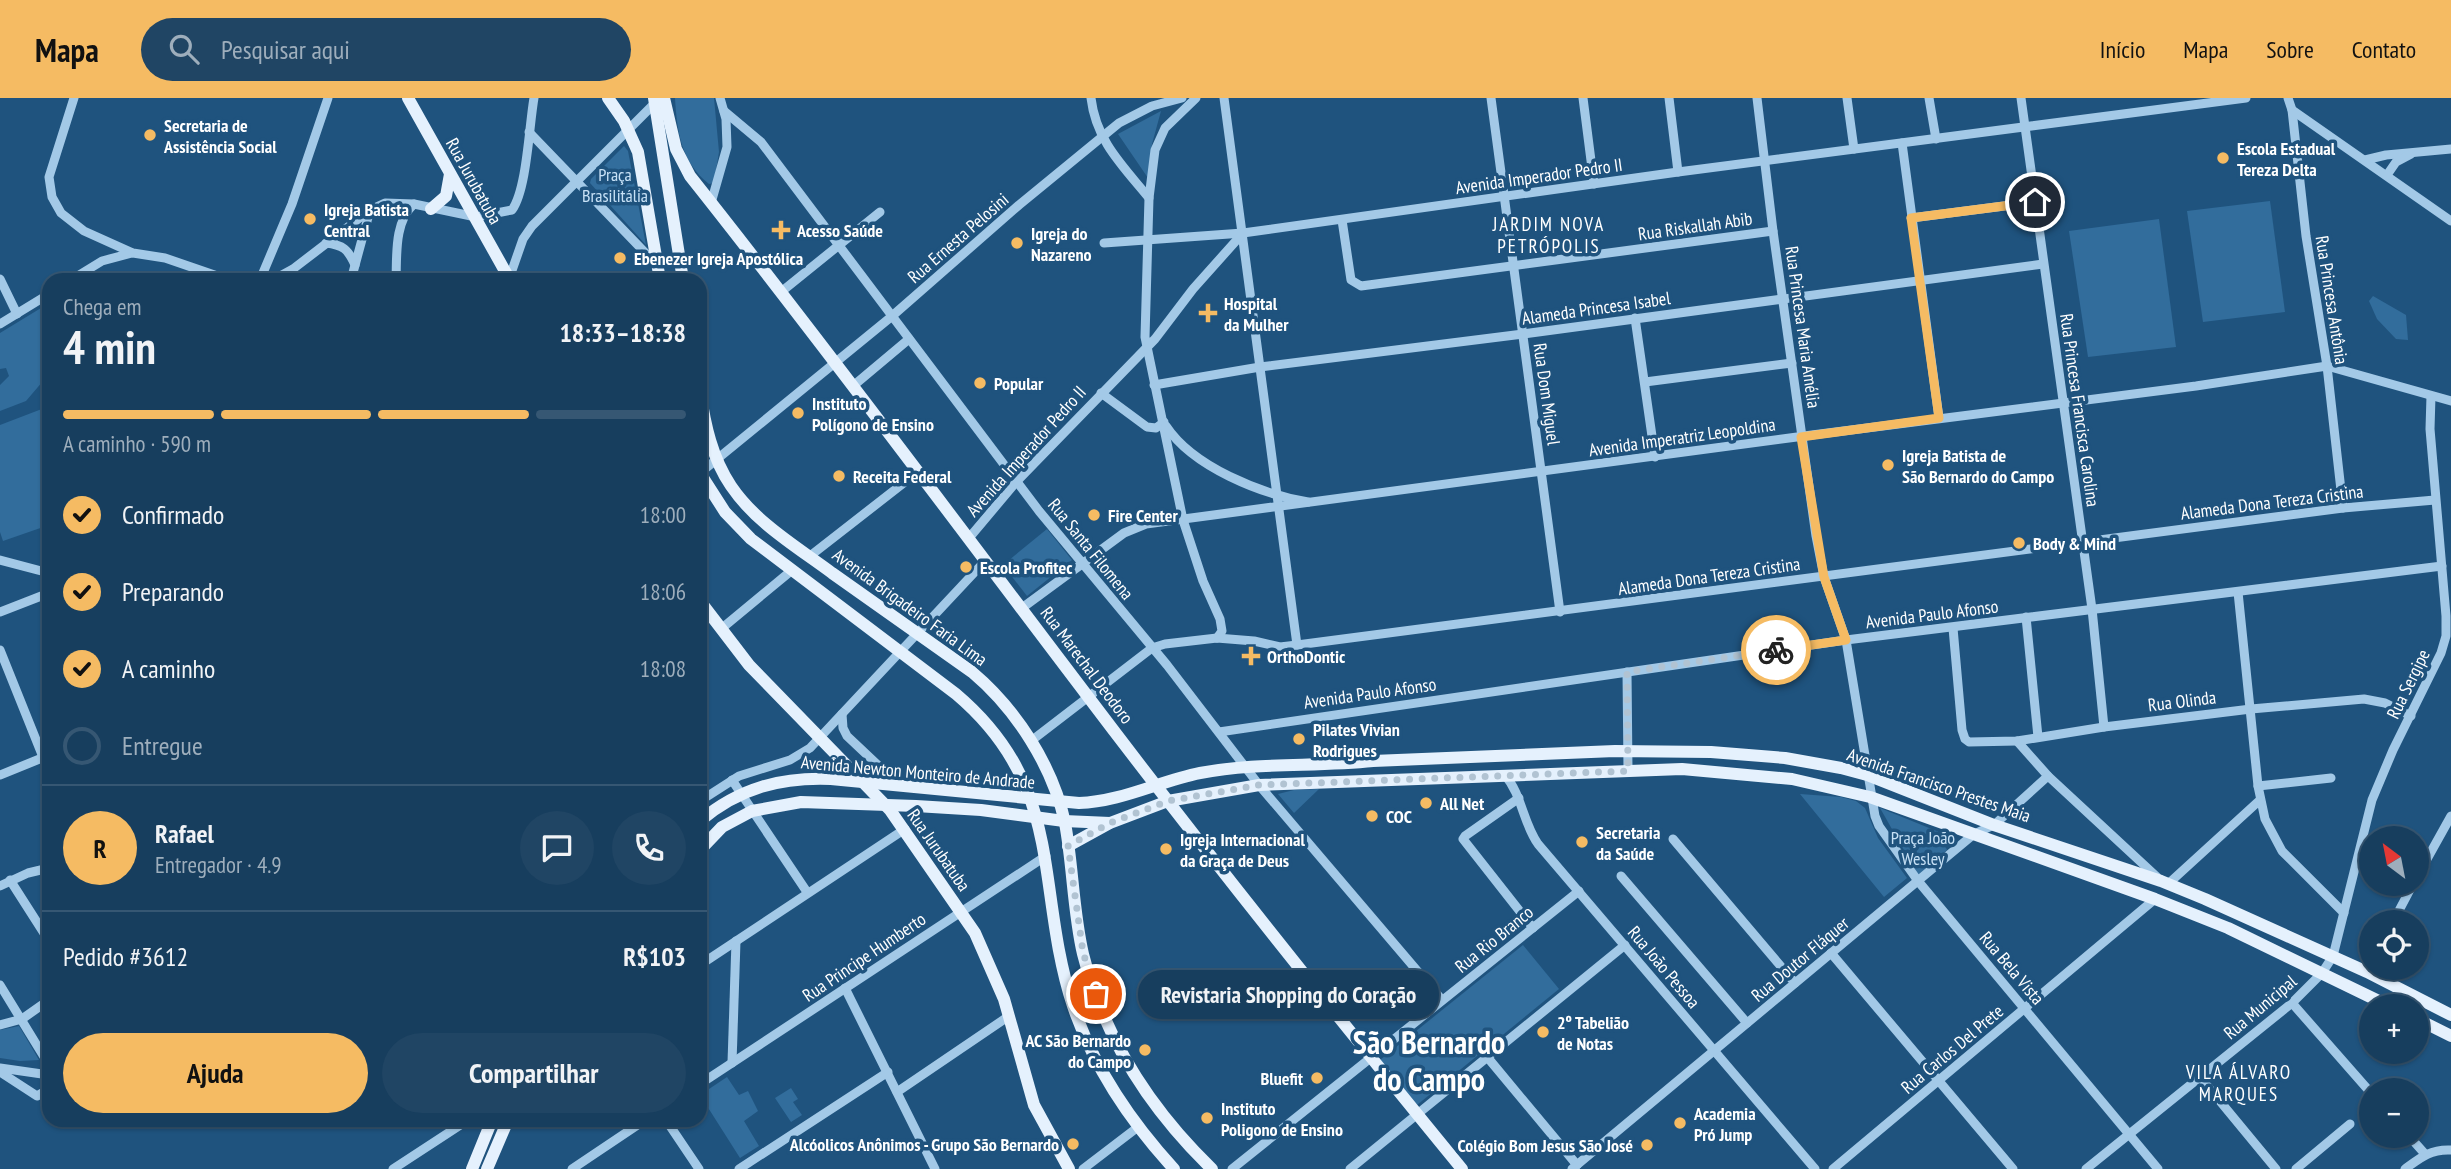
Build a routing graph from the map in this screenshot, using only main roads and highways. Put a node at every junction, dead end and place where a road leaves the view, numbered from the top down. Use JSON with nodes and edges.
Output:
{"nodes":[{"id":1,"x":408,"y":98,"type":"edge"},
{"id":2,"x":608,"y":98,"type":"edge"},
{"id":3,"x":658,"y":99,"type":"edge"},
{"id":4,"x":450,"y":173,"type":"junction"},
{"id":5,"x":431,"y":209,"type":"road end"},
{"id":6,"x":506,"y":273,"type":"edge"},
{"id":7,"x":659,"y":273,"type":"edge"},
{"id":8,"x":682,"y":273,"type":"edge"},
{"id":9,"x":707,"y":430,"type":"edge"},
{"id":10,"x":707,"y":485,"type":"edge"},
{"id":11,"x":707,"y":610,"type":"edge"},
{"id":12,"x":842,"y":760,"type":"junction"},
{"id":13,"x":1337,"y":765,"type":"junction"},
{"id":14,"x":831,"y":779,"type":"junction"},
{"id":15,"x":864,"y":782,"type":"junction"},
{"id":16,"x":1301,"y":783,"type":"junction"},
{"id":17,"x":1155,"y":785,"type":"junction"},
{"id":18,"x":1032,"y":798,"type":"junction"},
{"id":19,"x":1168,"y":801,"type":"junction"},
{"id":20,"x":1059,"y":802,"type":"junction"},
{"id":21,"x":885,"y":804,"type":"junction"},
{"id":22,"x":707,"y":816,"type":"edge"},
{"id":23,"x":1038,"y":817,"type":"junction"},
{"id":24,"x":1064,"y":821,"type":"junction"},
{"id":25,"x":1110,"y":823,"type":"junction"},
{"id":26,"x":707,"y":843,"type":"edge"},
{"id":27,"x":1068,"y":846,"type":"junction"},
{"id":28,"x":2359,"y":965,"type":"edge"},
{"id":29,"x":2390,"y":980,"type":"edge"},
{"id":30,"x":2365,"y":994,"type":"edge"},
{"id":31,"x":2451,"y":1015,"type":"edge"},
{"id":32,"x":2429,"y":1026,"type":"edge"},
{"id":33,"x":2451,"y":1036,"type":"edge"},
{"id":34,"x":488,"y":1127,"type":"edge"},
{"id":35,"x":505,"y":1127,"type":"edge"},
{"id":36,"x":472,"y":1169,"type":"edge"},
{"id":37,"x":487,"y":1169,"type":"edge"},
{"id":38,"x":1069,"y":1169,"type":"edge"},
{"id":39,"x":1174,"y":1169,"type":"edge"},
{"id":40,"x":1212,"y":1169,"type":"edge"},
{"id":41,"x":1462,"y":1169,"type":"edge"}],
"edges":[{"from":1,"to":4,"type":"main road","name":"Rua Jurubatuba"},
{"from":2,"to":7,"type":"main road"},
{"from":3,"to":8,"type":"main road"},
{"from":3,"to":17,"type":"main road","name":"Rua Marechal Deodoro"},
{"from":4,"to":5,"type":"main road"},
{"from":4,"to":6,"type":"main road","name":"Rua Jurubatuba"},
{"from":9,"to":20,"type":"main road","name":"Avenida Brigadeiro Faria Lima"},
{"from":10,"to":18,"type":"main road"},
{"from":11,"to":12,"type":"main road","name":"Rua Jurubatuba"},
{"from":12,"to":14,"type":"main road"},
{"from":12,"to":15,"type":"main road","name":"Rua Jurubatuba"},
{"from":13,"to":16,"type":"main road","name":"Avenida Francisco Prestes Maia"},
{"from":13,"to":17,"type":"main road","name":"Avenida Francisco Prestes Maia"},
{"from":13,"to":28,"type":"main road","name":"Avenida Francisco Prestes Maia"},
{"from":14,"to":15,"type":"main road","name":"Avenida Newton Monteiro de Andrade"},
{"from":14,"to":22,"type":"main road","name":"Avenida Newton Monteiro de Andrade"},
{"from":15,"to":18,"type":"main road","name":"Avenida Newton Monteiro de Andrade"},
{"from":15,"to":21,"type":"main road","name":"Rua Jurubatuba"},
{"from":16,"to":19,"type":"main road","name":"Avenida Francisco Prestes Maia"},
{"from":16,"to":30,"type":"main road","name":"Avenida Francisco Prestes Maia"},
{"from":17,"to":19,"type":"main road","name":"Rua Marechal Deodoro"},
{"from":17,"to":20,"type":"main road","name":"Avenida Francisco Prestes Maia"},
{"from":18,"to":20,"type":"main road","name":"Avenida Newton Monteiro de Andrade"},
{"from":18,"to":23,"type":"main road"},
{"from":19,"to":25,"type":"main road","name":"Avenida Francisco Prestes Maia"},
{"from":19,"to":41,"type":"main road","name":"Rua Marechal Deodoro"},
{"from":20,"to":24,"type":"main road","name":"Avenida Brigadeiro Faria Lima"},
{"from":21,"to":23,"type":"main road","name":"Avenida Newton Monteiro de Andrade"},
{"from":21,"to":26,"type":"main road","name":"Avenida Newton Monteiro de Andrade"},
{"from":21,"to":38,"type":"main road","name":"Rua Jurubatuba"},
{"from":23,"to":24,"type":"main road","name":"Avenida Newton Monteiro de Andrade"},
{"from":23,"to":39,"type":"main road"},
{"from":24,"to":25,"type":"main road","name":"Avenida Francisco Prestes Maia"},
{"from":24,"to":27,"type":"main road","name":"Avenida Brigadeiro Faria Lima"},
{"from":25,"to":27,"type":"main road"},
{"from":27,"to":40,"type":"main road","name":"Avenida Brigadeiro Faria Lima"},
{"from":29,"to":31,"type":"main road","name":"Avenida Francisco Prestes Maia"},
{"from":32,"to":33,"type":"main road"},
{"from":34,"to":36,"type":"main road"},
{"from":35,"to":37,"type":"main road"}]}
